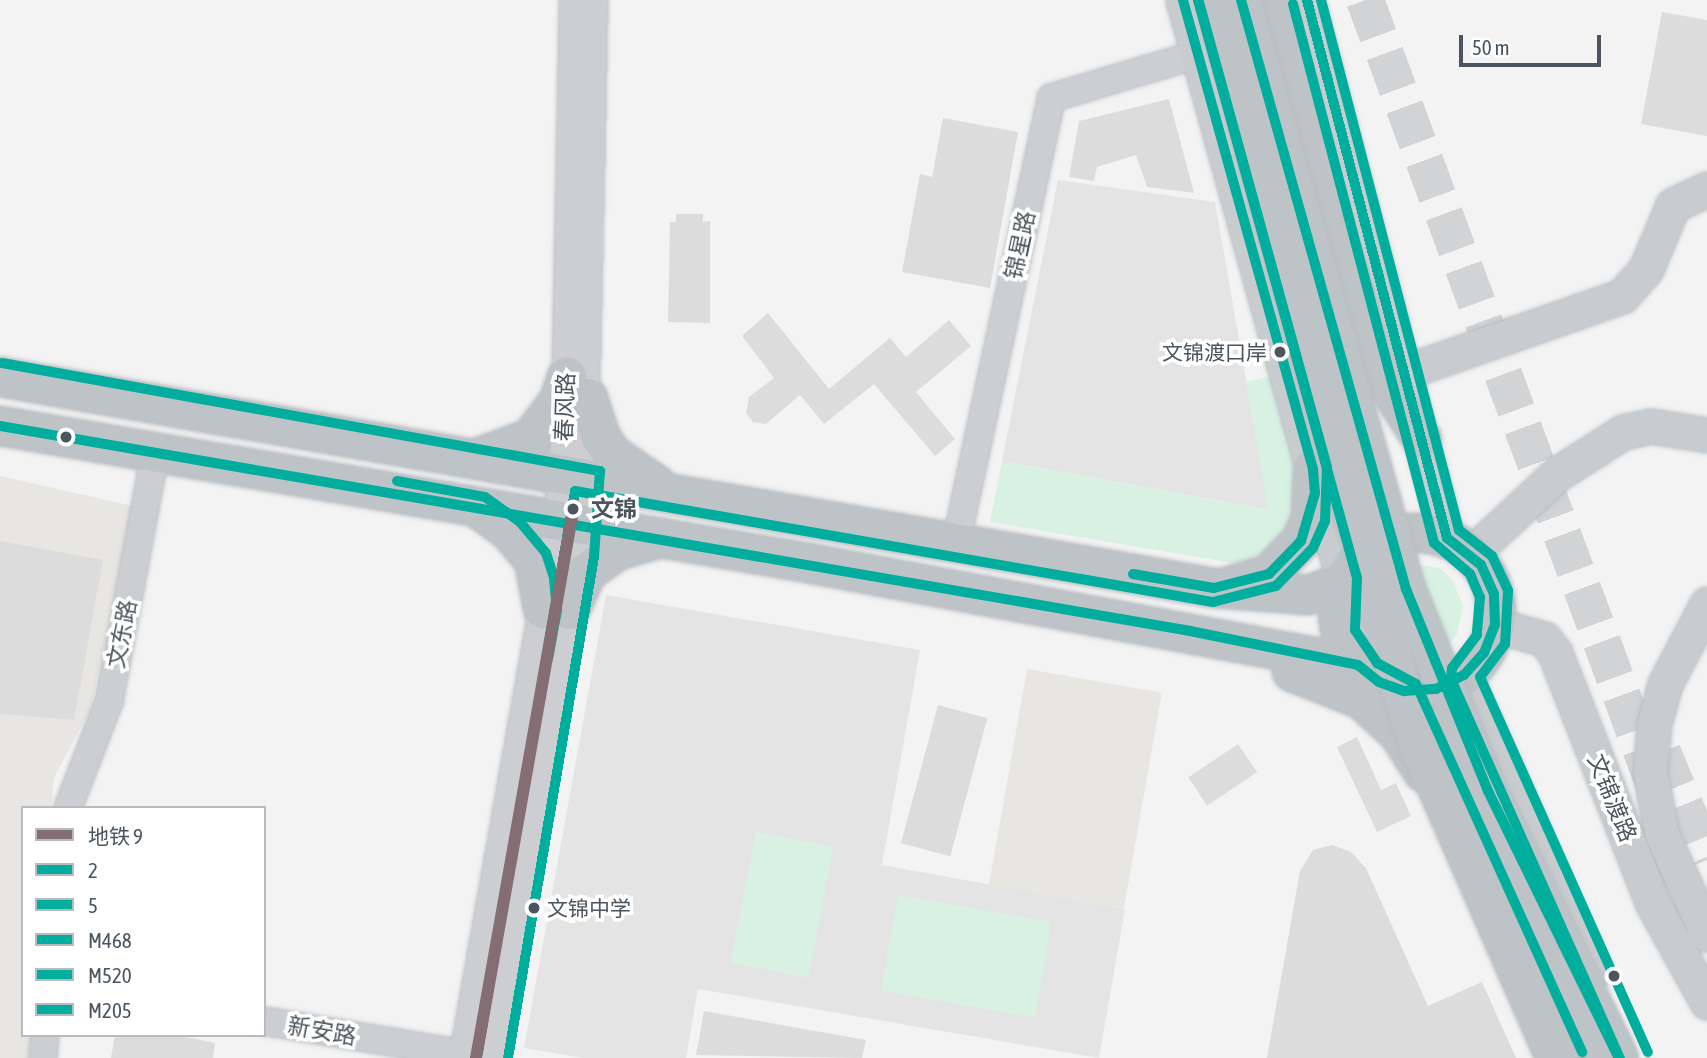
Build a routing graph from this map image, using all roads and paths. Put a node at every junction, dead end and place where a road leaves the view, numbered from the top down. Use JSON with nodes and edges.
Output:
{"nodes":[{"id":1,"x":573,"y":0,"type":"edge"},
{"id":2,"x":594,"y":0,"type":"edge"},
{"id":3,"x":1183,"y":0,"type":"edge"},
{"id":4,"x":1214,"y":0,"type":"edge"},
{"id":5,"x":1241,"y":0,"type":"edge"},
{"id":6,"x":1284,"y":5,"type":"edge"},
{"id":7,"x":1199,"y":54,"type":"junction"},
{"id":8,"x":1707,"y":189,"type":"edge"},
{"id":9,"x":1405,"y":372,"type":"junction"},
{"id":10,"x":0,"y":377,"type":"edge"},
{"id":11,"x":577,"y":387,"type":"junction"},
{"id":12,"x":0,"y":426,"type":"edge"},
{"id":13,"x":1707,"y":435,"type":"edge"},
{"id":14,"x":1422,"y":439,"type":"junction"},
{"id":15,"x":155,"y":454,"type":"junction"},
{"id":16,"x":464,"y":459,"type":"junction"},
{"id":17,"x":1313,"y":469,"type":"junction"},
{"id":18,"x":575,"y":477,"type":"junction"},
{"id":19,"x":685,"y":496,"type":"junction"},
{"id":20,"x":1350,"y":508,"type":"junction"},
{"id":21,"x":480,"y":510,"type":"junction"},
{"id":22,"x":571,"y":524,"type":"junction"},
{"id":23,"x":663,"y":538,"type":"junction"},
{"id":24,"x":956,"y":543,"type":"junction"},
{"id":25,"x":1459,"y":546,"type":"junction"},
{"id":26,"x":710,"y":547,"type":"junction"},
{"id":27,"x":1343,"y":582,"type":"junction"},
{"id":28,"x":1214,"y":588,"type":"junction"},
{"id":29,"x":1707,"y":604,"type":"edge"},
{"id":30,"x":556,"y":609,"type":"junction"},
{"id":31,"x":1495,"y":625,"type":"junction"},
{"id":32,"x":1358,"y":665,"type":"junction"},
{"id":33,"x":1464,"y":675,"type":"junction"},
{"id":34,"x":1404,"y":691,"type":"junction"},
{"id":35,"x":69,"y":806,"type":"edge"},
{"id":36,"x":1445,"y":810,"type":"junction"},
{"id":37,"x":1707,"y":934,"type":"edge"},
{"id":38,"x":1707,"y":1002,"type":"edge"},
{"id":39,"x":266,"y":1021,"type":"edge"},
{"id":40,"x":46,"y":1037,"type":"edge"},
{"id":41,"x":463,"y":1056,"type":"edge"},
{"id":42,"x":43,"y":1058,"type":"edge"},
{"id":43,"x":494,"y":1058,"type":"edge"},
{"id":44,"x":1555,"y":1058,"type":"edge"},
{"id":45,"x":1569,"y":1058,"type":"edge"},
{"id":46,"x":1585,"y":1058,"type":"edge"},
{"id":47,"x":1619,"y":1058,"type":"edge"},
{"id":48,"x":1635,"y":1058,"type":"edge"}],
"edges":[{"from":1,"to":11,"type":"street","name":"春风路"},
{"from":2,"to":11,"type":"street","name":"春风路"},
{"from":3,"to":7,"type":"main road"},
{"from":4,"to":20,"type":"highway","bridge":true},
{"from":5,"to":47,"type":"highway","bridge":true},
{"from":6,"to":9,"type":"main road"},
{"from":6,"to":14,"type":"highway"},
{"from":7,"to":17,"type":"main road"},
{"from":7,"to":24,"type":"street","name":"锦星路"},
{"from":8,"to":9,"type":"main road"},
{"from":9,"to":14,"type":"main road"},
{"from":10,"to":16,"type":"highway"},
{"from":11,"to":16,"type":"highway"},
{"from":11,"to":18,"type":"street","name":"春风路"},
{"from":11,"to":19,"type":"highway"},
{"from":12,"to":15,"type":"highway"},
{"from":13,"to":25,"type":"main road"},
{"from":14,"to":25,"type":"main road"},
{"from":15,"to":21,"type":"highway"},
{"from":15,"to":35,"type":"street","name":"文东路"},
{"from":16,"to":18,"type":"highway"},
{"from":17,"to":27,"type":"main road"},
{"from":17,"to":28,"type":"highway"},
{"from":18,"to":19,"type":"highway"},
{"from":18,"to":22,"type":"street","name":"春风路"},
{"from":19,"to":24,"type":"highway"},
{"from":20,"to":36,"type":"highway","bridge":true},
{"from":20,"to":46,"type":"highway","bridge":true},
{"from":21,"to":22,"type":"highway"},
{"from":21,"to":30,"type":"highway"},
{"from":22,"to":23,"type":"highway"},
{"from":22,"to":30,"type":"street","name":"春风路"},
{"from":23,"to":26,"type":"highway"},
{"from":23,"to":30,"type":"highway"},
{"from":24,"to":28,"type":"highway"},
{"from":25,"to":27,"type":"highway"},
{"from":25,"to":31,"type":"highway"},
{"from":26,"to":32,"type":"highway"},
{"from":26,"to":36,"type":"highway","bridge":true},
{"from":27,"to":28,"type":"highway"},
{"from":27,"to":32,"type":"highway"},
{"from":29,"to":37,"type":"main road","name":"文锦渡路"},
{"from":30,"to":41,"type":"street","name":"春风路"},
{"from":30,"to":43,"type":"street","name":"春风路"},
{"from":31,"to":33,"type":"highway"},
{"from":31,"to":38,"type":"main road","name":"文锦渡路"},
{"from":32,"to":34,"type":"highway"},
{"from":33,"to":34,"type":"highway"},
{"from":33,"to":48,"type":"main road"},
{"from":34,"to":45,"type":"main road"},
{"from":36,"to":44,"type":"highway","bridge":true},
{"from":39,"to":41,"type":"street","name":"新安路"},
{"from":40,"to":42,"type":"street"}]}
